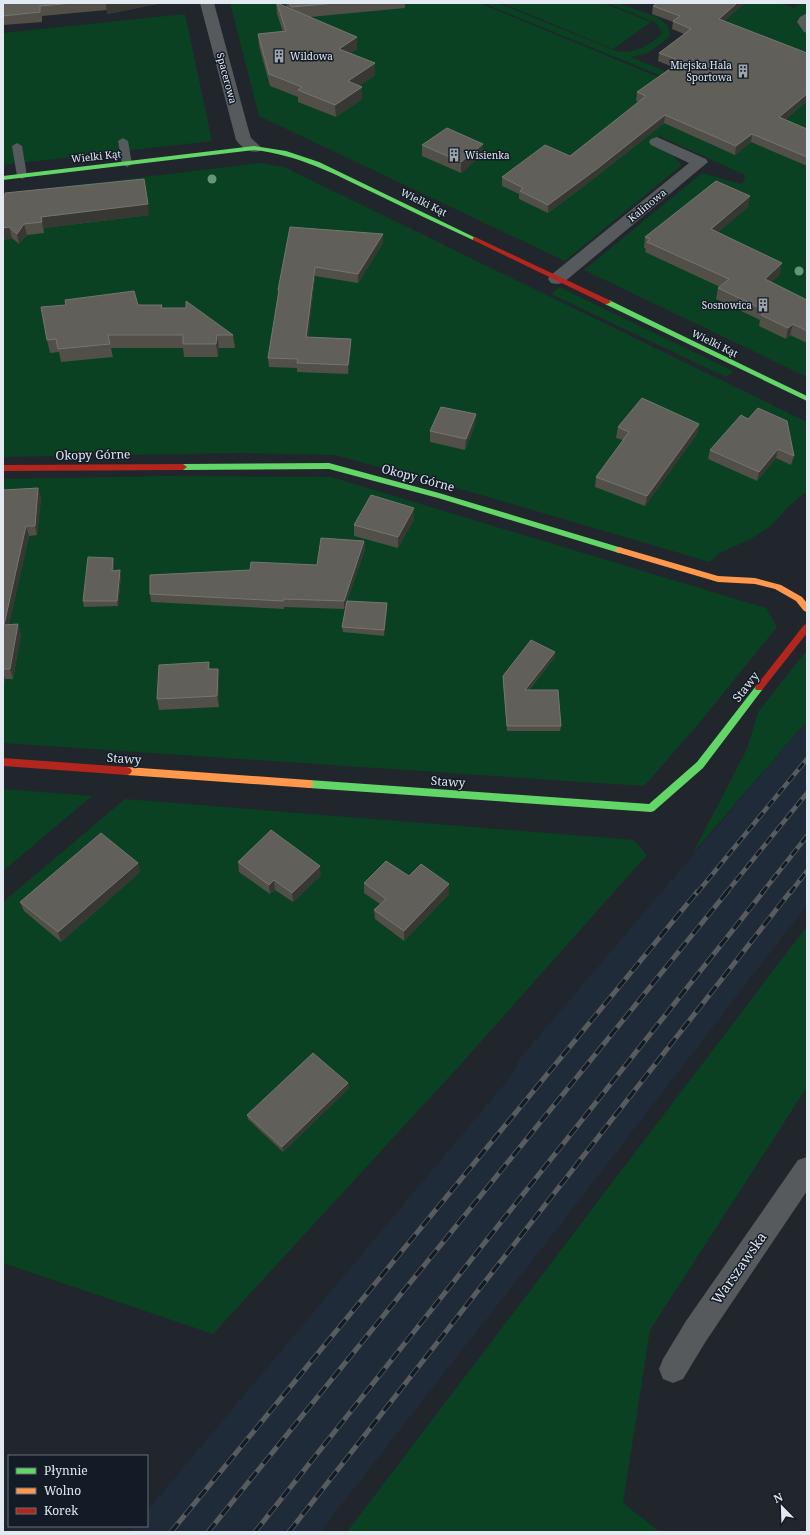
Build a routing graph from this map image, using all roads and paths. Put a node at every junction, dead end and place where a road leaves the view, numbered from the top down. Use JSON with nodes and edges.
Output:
{"nodes":[{"id":1,"x":207,"y":3,"type":"edge"},
{"id":2,"x":807,"y":16,"type":"edge"},
{"id":3,"x":807,"y":30,"type":"edge"},
{"id":4,"x":122,"y":141,"type":"dead end"},
{"id":5,"x":657,"y":142,"type":"dead end"},
{"id":6,"x":18,"y":146,"type":"dead end"},
{"id":7,"x":254,"y":148,"type":"junction"},
{"id":8,"x":127,"y":164,"type":"junction"},
{"id":9,"x":22,"y":176,"type":"junction"},
{"id":10,"x":3,"y":178,"type":"edge"},
{"id":11,"x":556,"y":279,"type":"junction"},
{"id":12,"x":807,"y":399,"type":"edge"},
{"id":13,"x":3,"y":468,"type":"edge"},
{"id":14,"x":807,"y":609,"type":"edge"},
{"id":15,"x":807,"y":627,"type":"edge"},
{"id":16,"x":3,"y":762,"type":"edge"},
{"id":17,"x":807,"y":1169,"type":"edge"},
{"id":18,"x":673,"y":1369,"type":"dead end"}],
"edges":[{"from":1,"to":7,"type":"street","name":"Spacerowa"},
{"from":2,"to":3,"type":"lane"},
{"from":4,"to":8,"type":"lane"},
{"from":5,"to":11,"type":"street","name":"Kalinowa"},
{"from":6,"to":9,"type":"lane"},
{"from":7,"to":8,"type":"street","name":"Wielki Kąt"},
{"from":7,"to":11,"type":"street","name":"Wielki Kąt"},
{"from":8,"to":9,"type":"street","name":"Wielki Kąt"},
{"from":9,"to":10,"type":"street","name":"Wielki Kąt"},
{"from":11,"to":12,"type":"street","name":"Wielki Kąt"},
{"from":13,"to":14,"type":"street","name":"Okopy Górne"},
{"from":15,"to":16,"type":"street","name":"Stawy"},
{"from":17,"to":18,"type":"street","name":"Warszawska"}]}
